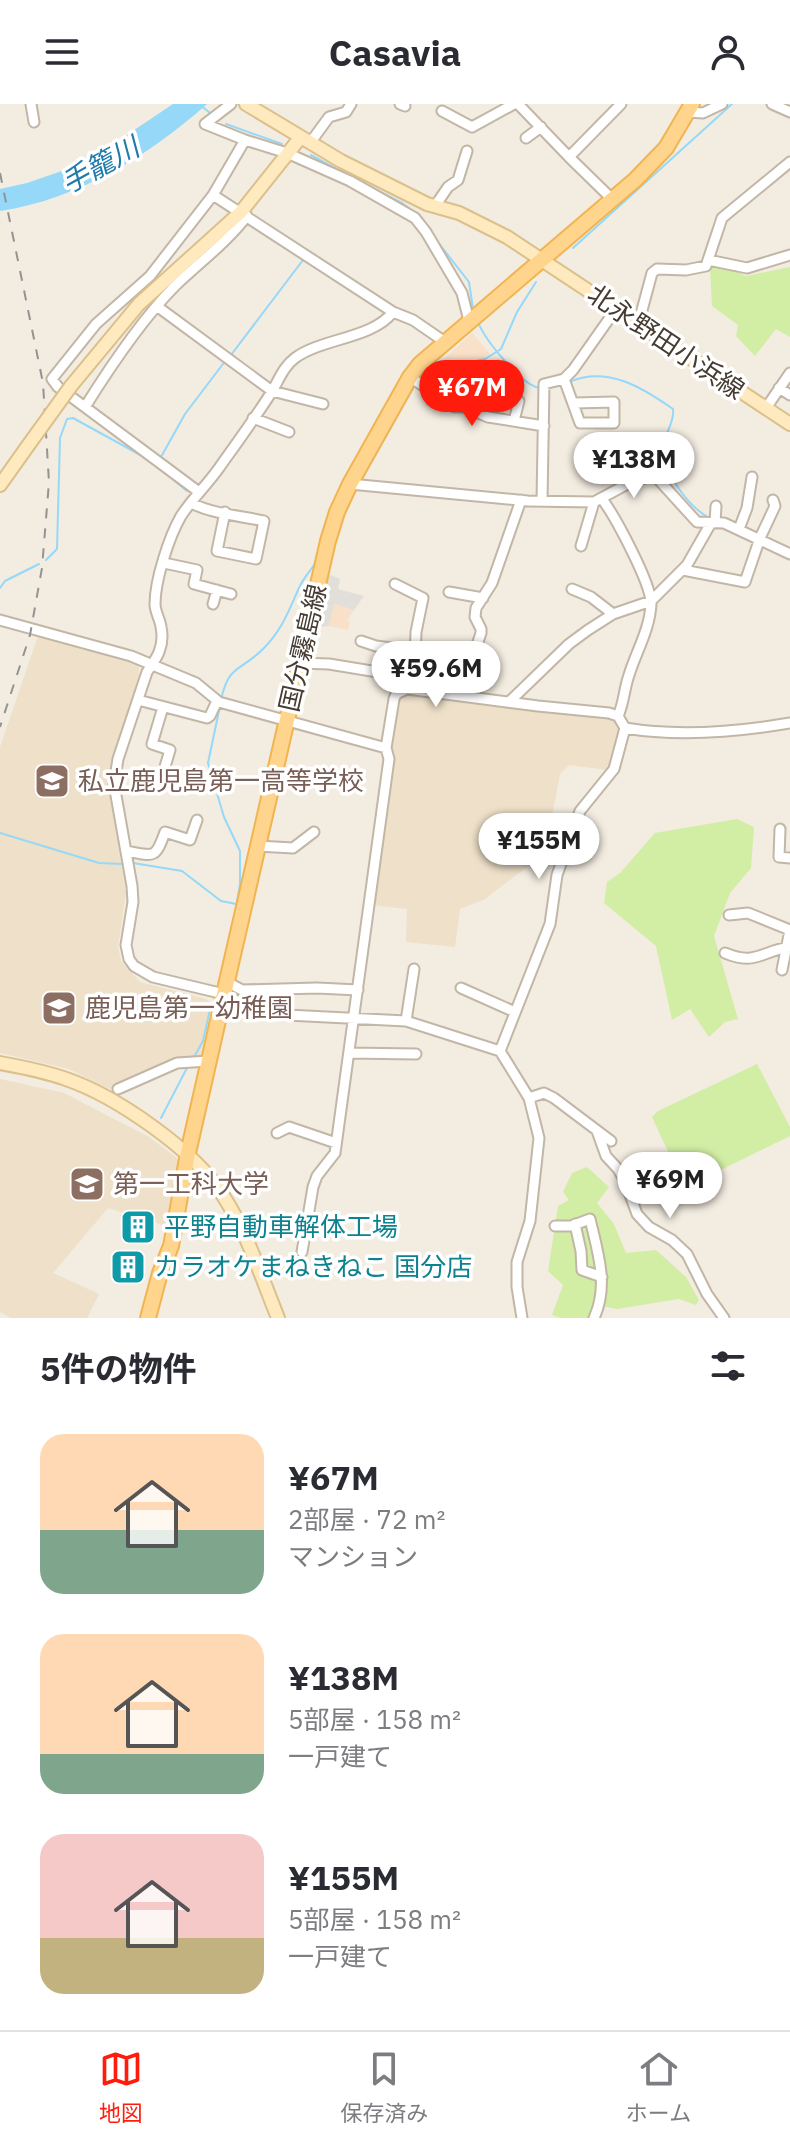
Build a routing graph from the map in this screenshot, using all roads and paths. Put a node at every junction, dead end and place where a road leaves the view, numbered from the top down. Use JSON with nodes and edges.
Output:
{"nodes":[{"id":1,"x":31,"y":104,"type":"edge"},
{"id":2,"x":231,"y":104,"type":"edge"},
{"id":3,"x":246,"y":104,"type":"edge"},
{"id":4,"x":351,"y":104,"type":"edge"},
{"id":5,"x":516,"y":104,"type":"edge"},
{"id":6,"x":621,"y":104,"type":"edge"},
{"id":7,"x":722,"y":104,"type":"edge"},
{"id":8,"x":772,"y":104,"type":"edge"},
{"id":9,"x":690,"y":108,"type":"edge"},
{"id":10,"x":442,"y":111,"type":"dead end"},
{"id":11,"x":790,"y":112,"type":"edge"},
{"id":12,"x":34,"y":122,"type":"dead end"},
{"id":13,"x":541,"y":127,"type":"junction"},
{"id":14,"x":526,"y":138,"type":"dead end"},
{"id":15,"x":245,"y":140,"type":"junction"},
{"id":16,"x":305,"y":140,"type":"junction"},
{"id":17,"x":467,"y":151,"type":"dead end"},
{"id":18,"x":287,"y":153,"type":"junction"},
{"id":19,"x":569,"y":157,"type":"junction"},
{"id":20,"x":790,"y":162,"type":"edge"},
{"id":21,"x":213,"y":195,"type":"junction"},
{"id":22,"x":612,"y":199,"type":"junction"},
{"id":23,"x":431,"y":205,"type":"junction"},
{"id":24,"x":244,"y":214,"type":"junction"},
{"id":25,"x":415,"y":218,"type":"junction"},
{"id":26,"x":790,"y":255,"type":"edge"},
{"id":27,"x":542,"y":259,"type":"junction"},
{"id":28,"x":708,"y":260,"type":"junction"},
{"id":29,"x":158,"y":307,"type":"junction"},
{"id":30,"x":616,"y":309,"type":"junction"},
{"id":31,"x":393,"y":312,"type":"junction"},
{"id":32,"x":475,"y":317,"type":"junction"},
{"id":33,"x":638,"y":325,"type":"junction"},
{"id":34,"x":445,"y":342,"type":"junction"},
{"id":35,"x":790,"y":374,"type":"edge"},
{"id":36,"x":415,"y":380,"type":"junction"},
{"id":37,"x":566,"y":384,"type":"junction"},
{"id":38,"x":779,"y":388,"type":"junction"},
{"id":39,"x":272,"y":391,"type":"junction"},
{"id":40,"x":790,"y":395,"type":"edge"},
{"id":41,"x":519,"y":401,"type":"dead end"},
{"id":42,"x":574,"y":403,"type":"junction"},
{"id":43,"x":323,"y":404,"type":"dead end"},
{"id":44,"x":85,"y":407,"type":"junction"},
{"id":45,"x":766,"y":408,"type":"junction"},
{"id":46,"x":253,"y":418,"type":"junction"},
{"id":47,"x":514,"y":421,"type":"junction"},
{"id":48,"x":790,"y":424,"type":"edge"},
{"id":49,"x":544,"y":426,"type":"junction"},
{"id":50,"x":289,"y":432,"type":"dead end"},
{"id":51,"x":752,"y":477,"type":"dead end"},
{"id":52,"x":0,"y":485,"type":"edge"},
{"id":53,"x":356,"y":485,"type":"junction"},
{"id":54,"x":199,"y":492,"type":"junction"},
{"id":55,"x":521,"y":500,"type":"junction"},
{"id":56,"x":598,"y":500,"type":"junction"},
{"id":57,"x":773,"y":500,"type":"dead end"},
{"id":58,"x":542,"y":501,"type":"junction"},
{"id":59,"x":191,"y":503,"type":"junction"},
{"id":60,"x":225,"y":512,"type":"junction"},
{"id":61,"x":714,"y":516,"type":"junction"},
{"id":62,"x":740,"y":526,"type":"junction"},
{"id":63,"x":762,"y":533,"type":"junction"},
{"id":64,"x":581,"y":546,"type":"dead end"},
{"id":65,"x":790,"y":554,"type":"edge"},
{"id":66,"x":164,"y":563,"type":"junction"},
{"id":67,"x":683,"y":570,"type":"junction"},
{"id":68,"x":395,"y":584,"type":"dead end"},
{"id":69,"x":572,"y":589,"type":"dead end"},
{"id":70,"x":217,"y":590,"type":"junction"},
{"id":71,"x":449,"y":592,"type":"dead end"},
{"id":72,"x":231,"y":594,"type":"dead end"},
{"id":73,"x":483,"y":598,"type":"junction"},
{"id":74,"x":651,"y":601,"type":"junction"},
{"id":75,"x":213,"y":604,"type":"dead end"},
{"id":76,"x":613,"y":614,"type":"junction"},
{"id":77,"x":0,"y":620,"type":"edge"},
{"id":78,"x":361,"y":641,"type":"dead end"},
{"id":79,"x":415,"y":651,"type":"junction"},
{"id":80,"x":299,"y":663,"type":"junction"},
{"id":81,"x":152,"y":665,"type":"junction"},
{"id":82,"x":414,"y":678,"type":"junction"},
{"id":83,"x":414,"y":690,"type":"junction"},
{"id":84,"x":447,"y":694,"type":"junction"},
{"id":85,"x":138,"y":700,"type":"junction"},
{"id":86,"x":220,"y":702,"type":"junction"},
{"id":87,"x":509,"y":702,"type":"junction"},
{"id":88,"x":163,"y":707,"type":"junction"},
{"id":89,"x":618,"y":716,"type":"junction"},
{"id":90,"x":285,"y":722,"type":"junction"},
{"id":91,"x":790,"y":723,"type":"edge"},
{"id":92,"x":625,"y":728,"type":"junction"},
{"id":93,"x":386,"y":748,"type":"junction"},
{"id":94,"x":164,"y":770,"type":"dead end"},
{"id":95,"x":197,"y":820,"type":"dead end"},
{"id":96,"x":780,"y":829,"type":"dead end"},
{"id":97,"x":314,"y":832,"type":"dead end"},
{"id":98,"x":257,"y":846,"type":"junction"},
{"id":99,"x":790,"y":858,"type":"edge"},
{"id":100,"x":128,"y":859,"type":"junction"},
{"id":101,"x":729,"y":915,"type":"dead end"},
{"id":102,"x":787,"y":947,"type":"edge"},
{"id":103,"x":725,"y":953,"type":"dead end"},
{"id":104,"x":414,"y":969,"type":"dead end"},
{"id":105,"x":782,"y":970,"type":"dead end"},
{"id":106,"x":225,"y":988,"type":"junction"},
{"id":107,"x":461,"y":988,"type":"dead end"},
{"id":108,"x":358,"y":990,"type":"junction"},
{"id":109,"x":515,"y":1012,"type":"junction"},
{"id":110,"x":354,"y":1018,"type":"junction"},
{"id":111,"x":406,"y":1021,"type":"junction"},
{"id":112,"x":500,"y":1051,"type":"junction"},
{"id":113,"x":350,"y":1053,"type":"junction"},
{"id":114,"x":416,"y":1054,"type":"dead end"},
{"id":115,"x":209,"y":1061,"type":"junction"},
{"id":116,"x":0,"y":1063,"type":"edge"},
{"id":117,"x":118,"y":1089,"type":"dead end"},
{"id":118,"x":529,"y":1098,"type":"junction"},
{"id":119,"x":597,"y":1131,"type":"junction"},
{"id":120,"x":277,"y":1133,"type":"dead end"},
{"id":121,"x":611,"y":1141,"type":"dead end"},
{"id":122,"x":336,"y":1143,"type":"junction"},
{"id":123,"x":188,"y":1153,"type":"junction"},
{"id":124,"x":575,"y":1224,"type":"junction"},
{"id":125,"x":555,"y":1226,"type":"dead end"},
{"id":126,"x":302,"y":1252,"type":"dead end"},
{"id":127,"x":570,"y":1270,"type":"dead end"},
{"id":128,"x":582,"y":1270,"type":"junction"},
{"id":129,"x":602,"y":1277,"type":"junction"},
{"id":130,"x":148,"y":1318,"type":"edge"},
{"id":131,"x":278,"y":1318,"type":"edge"},
{"id":132,"x":522,"y":1318,"type":"edge"},
{"id":133,"x":594,"y":1318,"type":"edge"},
{"id":134,"x":724,"y":1318,"type":"edge"}],
"edges":[{"from":1,"to":12,"type":"street"},
{"from":2,"to":15,"type":"street"},
{"from":3,"to":16,"type":"street","name":"北永野田小浜線"},
{"from":4,"to":16,"type":"street"},
{"from":5,"to":10,"type":"street"},
{"from":5,"to":13,"type":"street"},
{"from":6,"to":19,"type":"street"},
{"from":7,"to":9,"type":"street"},
{"from":8,"to":11,"type":"street"},
{"from":9,"to":22,"type":"main road","name":"国分霧島線"},
{"from":13,"to":14,"type":"street"},
{"from":13,"to":19,"type":"street"},
{"from":15,"to":18,"type":"street"},
{"from":15,"to":21,"type":"street"},
{"from":16,"to":18,"type":"street"},
{"from":16,"to":23,"type":"street","name":"北永野田小浜線"},
{"from":17,"to":23,"type":"street"},
{"from":18,"to":24,"type":"street"},
{"from":18,"to":25,"type":"street"},
{"from":19,"to":22,"type":"street"},
{"from":20,"to":28,"type":"street"},
{"from":21,"to":24,"type":"street"},
{"from":21,"to":44,"type":"street"},
{"from":22,"to":27,"type":"main road","name":"国分霧島線"},
{"from":23,"to":25,"type":"street"},
{"from":23,"to":27,"type":"street","name":"北永野田小浜線"},
{"from":24,"to":29,"type":"street"},
{"from":24,"to":31,"type":"street"},
{"from":24,"to":52,"type":"street","bridge":true},
{"from":25,"to":32,"type":"street"},
{"from":26,"to":28,"type":"street"},
{"from":27,"to":30,"type":"street","name":"北永野田小浜線"},
{"from":27,"to":32,"type":"main road","name":"国分霧島線"},
{"from":28,"to":33,"type":"street"},
{"from":29,"to":39,"type":"street"},
{"from":29,"to":44,"type":"street"},
{"from":30,"to":33,"type":"street","name":"北永野田小浜線"},
{"from":30,"to":37,"type":"street"},
{"from":31,"to":34,"type":"street"},
{"from":31,"to":39,"type":"street"},
{"from":32,"to":34,"type":"main road","name":"国分霧島線"},
{"from":33,"to":45,"type":"street","name":"北永野田小浜線"},
{"from":34,"to":36,"type":"main road","name":"国分霧島線"},
{"from":35,"to":38,"type":"street"},
{"from":36,"to":47,"type":"street"},
{"from":36,"to":53,"type":"main road","name":"国分霧島線"},
{"from":37,"to":42,"type":"street"},
{"from":37,"to":49,"type":"street"},
{"from":38,"to":40,"type":"street"},
{"from":38,"to":45,"type":"street"},
{"from":39,"to":43,"type":"street"},
{"from":39,"to":46,"type":"street"},
{"from":41,"to":47,"type":"street"},
{"from":42,"to":42,"type":"street"},
{"from":44,"to":54,"type":"street"},
{"from":45,"to":48,"type":"street","name":"北永野田小浜線"},
{"from":46,"to":50,"type":"street"},
{"from":46,"to":54,"type":"street"},
{"from":47,"to":49,"type":"street"},
{"from":49,"to":58,"type":"street"},
{"from":51,"to":62,"type":"street"},
{"from":53,"to":55,"type":"street"},
{"from":53,"to":80,"type":"main road","name":"国分霧島線"},
{"from":54,"to":59,"type":"street"},
{"from":55,"to":58,"type":"street"},
{"from":55,"to":73,"type":"street"},
{"from":56,"to":58,"type":"street"},
{"from":56,"to":61,"type":"street"},
{"from":56,"to":64,"type":"street"},
{"from":56,"to":74,"type":"street"},
{"from":57,"to":63,"type":"street"},
{"from":59,"to":60,"type":"street"},
{"from":59,"to":66,"type":"street"},
{"from":60,"to":60,"type":"street"},
{"from":61,"to":62,"type":"street"},
{"from":61,"to":67,"type":"street"},
{"from":62,"to":63,"type":"street"},
{"from":63,"to":65,"type":"street"},
{"from":63,"to":67,"type":"street"},
{"from":66,"to":70,"type":"street"},
{"from":66,"to":81,"type":"street"},
{"from":67,"to":74,"type":"street"},
{"from":68,"to":79,"type":"street"},
{"from":69,"to":76,"type":"street"},
{"from":70,"to":72,"type":"street"},
{"from":70,"to":75,"type":"street"},
{"from":71,"to":73,"type":"street"},
{"from":73,"to":84,"type":"street"},
{"from":74,"to":76,"type":"street"},
{"from":74,"to":89,"type":"street"},
{"from":76,"to":87,"type":"street"},
{"from":77,"to":81,"type":"street"},
{"from":78,"to":79,"type":"street"},
{"from":79,"to":82,"type":"street"},
{"from":80,"to":82,"type":"street"},
{"from":80,"to":90,"type":"main road","name":"国分霧島線"},
{"from":81,"to":85,"type":"street"},
{"from":81,"to":86,"type":"street"},
{"from":82,"to":83,"type":"street"},
{"from":83,"to":84,"type":"street"},
{"from":83,"to":93,"type":"street"},
{"from":84,"to":87,"type":"street"},
{"from":85,"to":88,"type":"street"},
{"from":85,"to":100,"type":"street"},
{"from":86,"to":88,"type":"street"},
{"from":86,"to":90,"type":"street"},
{"from":87,"to":89,"type":"street"},
{"from":88,"to":94,"type":"street"},
{"from":89,"to":92,"type":"street"},
{"from":90,"to":93,"type":"street"},
{"from":90,"to":98,"type":"main road","name":"国分霧島線"},
{"from":91,"to":92,"type":"street"},
{"from":92,"to":109,"type":"street"},
{"from":93,"to":108,"type":"street"},
{"from":95,"to":100,"type":"street"},
{"from":96,"to":99,"type":"street"},
{"from":97,"to":98,"type":"street"},
{"from":98,"to":106,"type":"main road","name":"国分霧島線"},
{"from":100,"to":106,"type":"street"},
{"from":101,"to":102,"type":"street"},
{"from":102,"to":103,"type":"street"},
{"from":102,"to":105,"type":"street"},
{"from":104,"to":111,"type":"street"},
{"from":106,"to":108,"type":"street"},
{"from":106,"to":110,"type":"street"},
{"from":106,"to":115,"type":"main road","name":"国分霧島線"},
{"from":107,"to":109,"type":"street"},
{"from":108,"to":110,"type":"street"},
{"from":109,"to":112,"type":"street"},
{"from":110,"to":111,"type":"street"},
{"from":110,"to":113,"type":"street"},
{"from":111,"to":112,"type":"street"},
{"from":112,"to":118,"type":"street"},
{"from":113,"to":114,"type":"street"},
{"from":113,"to":122,"type":"street"},
{"from":115,"to":117,"type":"street"},
{"from":115,"to":123,"type":"main road","name":"国分霧島線"},
{"from":116,"to":123,"type":"street"},
{"from":118,"to":119,"type":"street"},
{"from":118,"to":132,"type":"street"},
{"from":119,"to":121,"type":"street"},
{"from":119,"to":134,"type":"street"},
{"from":120,"to":122,"type":"street"},
{"from":122,"to":126,"type":"street"},
{"from":123,"to":130,"type":"main road","name":"国分霧島線"},
{"from":123,"to":131,"type":"street"},
{"from":124,"to":125,"type":"street"},
{"from":124,"to":128,"type":"street"},
{"from":124,"to":129,"type":"street"},
{"from":127,"to":128,"type":"street"},
{"from":128,"to":129,"type":"street"},
{"from":129,"to":133,"type":"street"}]}
